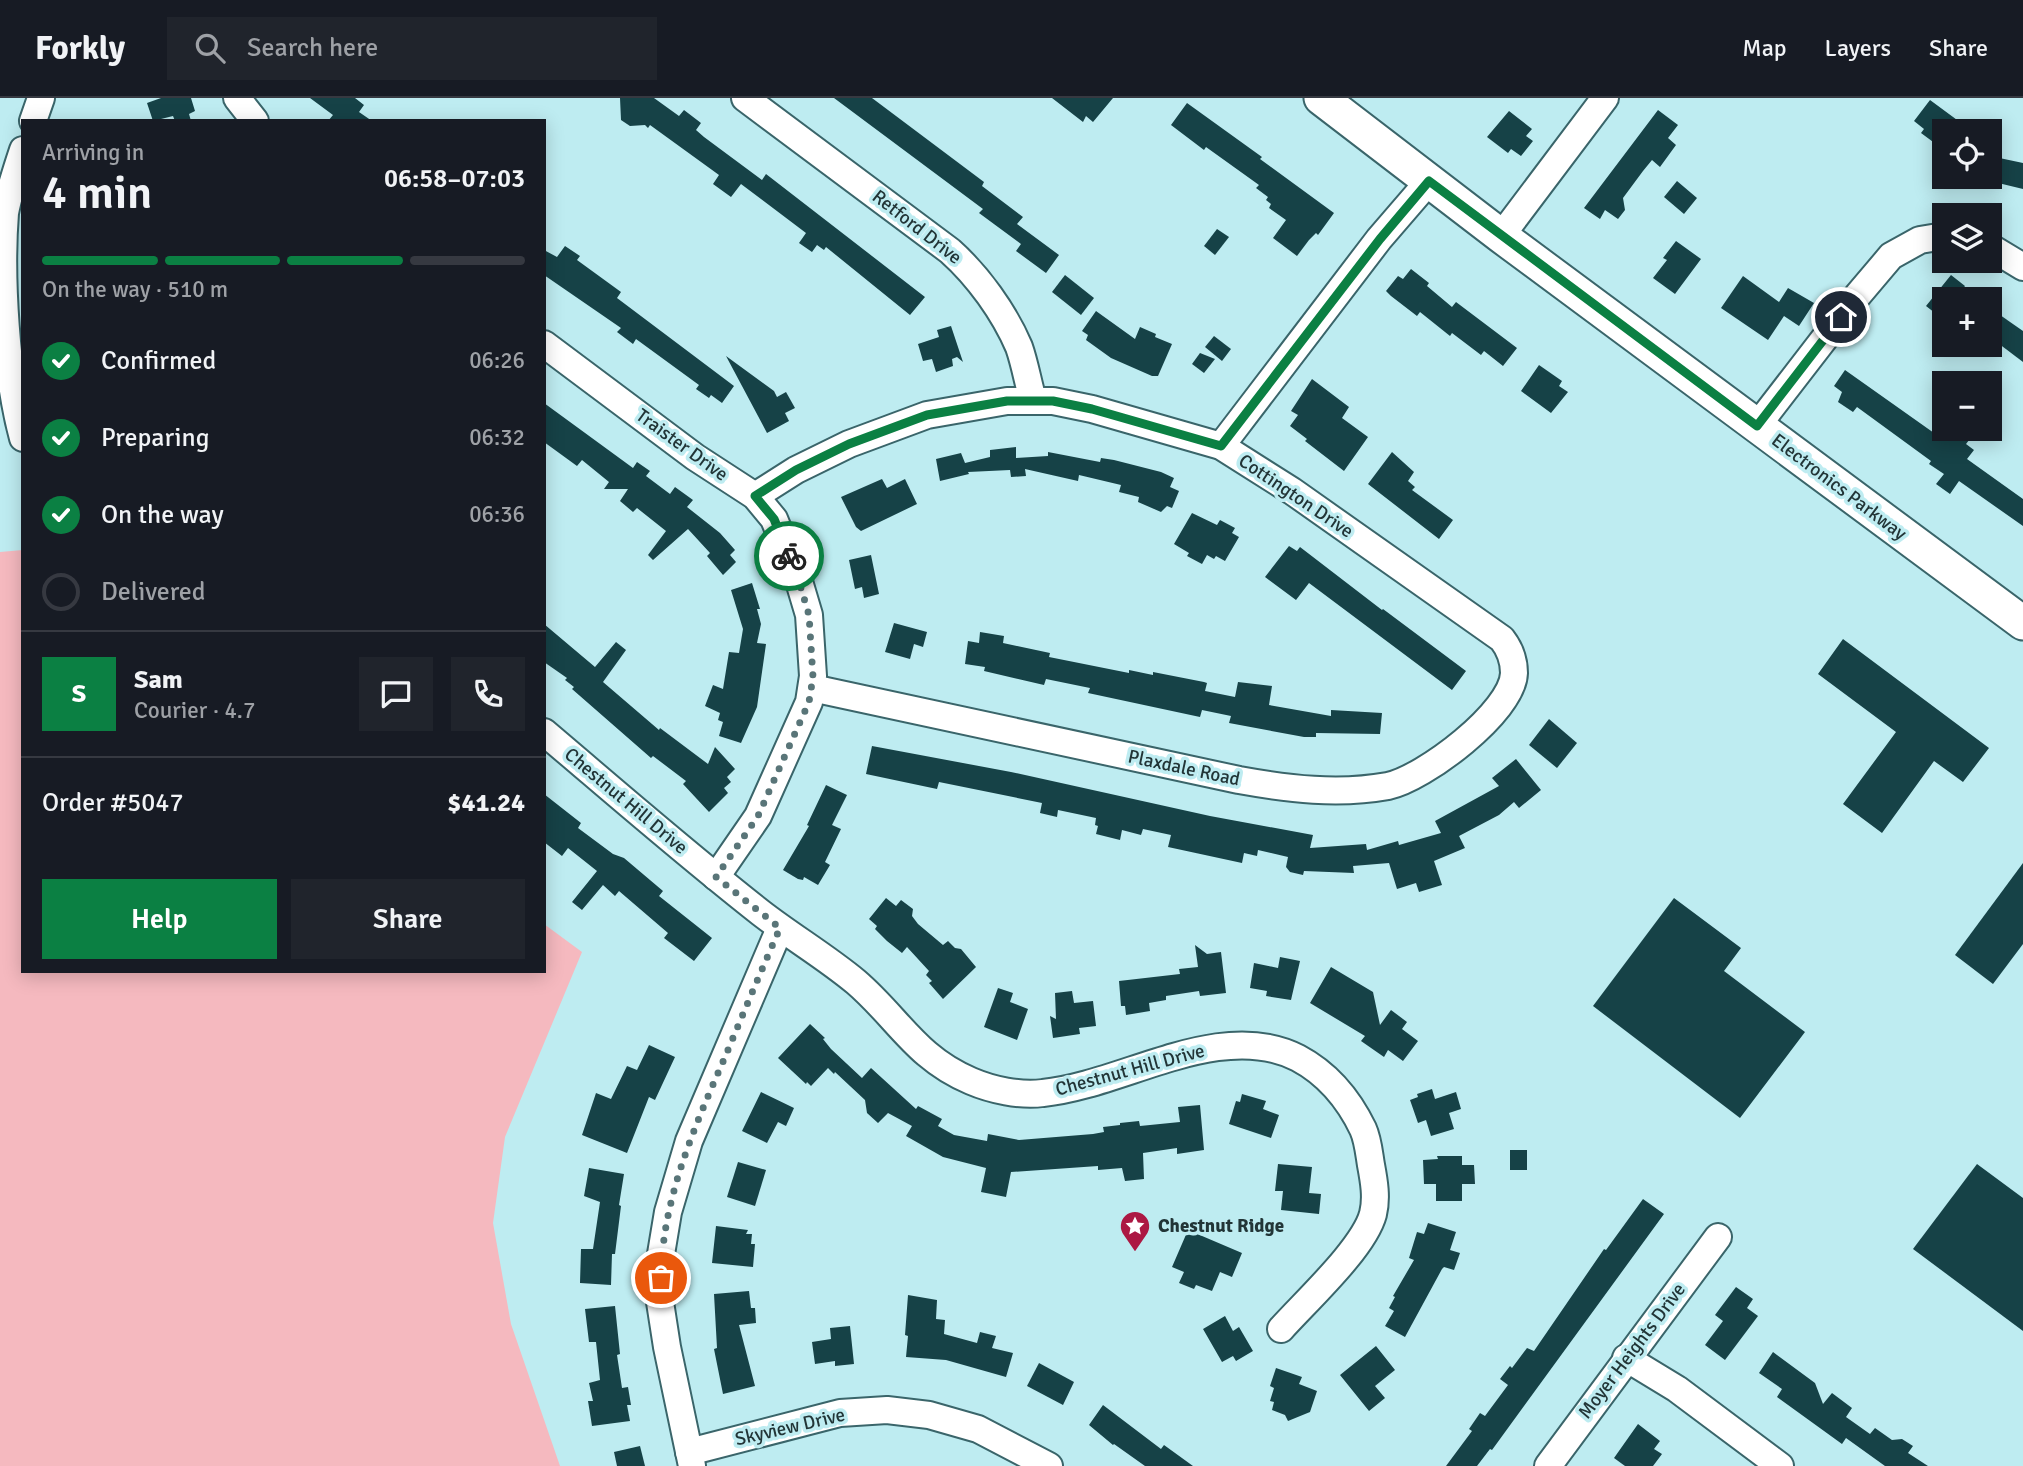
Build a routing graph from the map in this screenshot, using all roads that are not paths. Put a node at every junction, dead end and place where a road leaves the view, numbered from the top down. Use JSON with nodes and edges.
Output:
{"nodes":[{"id":1,"x":41,"y":98,"type":"edge"},
{"id":2,"x":237,"y":98,"type":"edge"},
{"id":3,"x":745,"y":98,"type":"edge"},
{"id":4,"x":1321,"y":98,"type":"edge"},
{"id":5,"x":1605,"y":98,"type":"edge"},
{"id":6,"x":34,"y":119,"type":"edge"},
{"id":7,"x":254,"y":119,"type":"edge"},
{"id":8,"x":21,"y":157,"type":"edge"},
{"id":9,"x":1429,"y":181,"type":"junction"},
{"id":10,"x":1,"y":231,"type":"edge"},
{"id":11,"x":1501,"y":236,"type":"junction"},
{"id":12,"x":1932,"y":238,"type":"edge"},
{"id":13,"x":2002,"y":254,"type":"edge"},
{"id":14,"x":2023,"y":267,"type":"edge"},
{"id":15,"x":1,"y":293,"type":"edge"},
{"id":16,"x":546,"y":345,"type":"edge"},
{"id":17,"x":1033,"y":400,"type":"junction"},
{"id":18,"x":1757,"y":426,"type":"junction"},
{"id":19,"x":21,"y":431,"type":"edge"},
{"id":20,"x":1221,"y":446,"type":"junction"},
{"id":21,"x":755,"y":496,"type":"junction"},
{"id":22,"x":2023,"y":623,"type":"edge"},
{"id":23,"x":1514,"y":674,"type":"joint"},
{"id":24,"x":812,"y":688,"type":"junction"},
{"id":25,"x":546,"y":734,"type":"edge"},
{"id":26,"x":716,"y":877,"type":"junction"},
{"id":27,"x":780,"y":928,"type":"junction"},
{"id":28,"x":1718,"y":1237,"type":"dead end"},
{"id":29,"x":1281,"y":1328,"type":"dead end"},
{"id":30,"x":1626,"y":1358,"type":"junction"},
{"id":31,"x":691,"y":1459,"type":"edge"},
{"id":32,"x":1049,"y":1466,"type":"edge"},
{"id":33,"x":1548,"y":1466,"type":"edge"},
{"id":34,"x":1780,"y":1466,"type":"edge"}],
"edges":[{"from":1,"to":6,"type":"street"},
{"from":2,"to":7,"type":"street"},
{"from":3,"to":17,"type":"street","name":"Retford Drive"},
{"from":4,"to":9,"type":"main road","name":"Electronics Parkway"},
{"from":5,"to":11,"type":"street"},
{"from":8,"to":10,"type":"street"},
{"from":9,"to":11,"type":"main road","name":"Electronics Parkway"},
{"from":9,"to":20,"type":"street"},
{"from":10,"to":15,"type":"street"},
{"from":11,"to":18,"type":"main road","name":"Electronics Parkway"},
{"from":12,"to":18,"type":"street"},
{"from":13,"to":14,"type":"street"},
{"from":15,"to":19,"type":"street"},
{"from":16,"to":21,"type":"street","name":"Traister Drive"},
{"from":17,"to":20,"type":"street","name":"Cottington Drive"},
{"from":17,"to":21,"type":"street","name":"Cottington Drive"},
{"from":18,"to":22,"type":"main road","name":"Electronics Parkway"},
{"from":20,"to":23,"type":"street","name":"Cottington Drive"},
{"from":21,"to":24,"type":"street","name":"Traister Drive"},
{"from":23,"to":24,"type":"street","name":"Plaxdale Road"},
{"from":24,"to":26,"type":"street","name":"Traister Drive"},
{"from":25,"to":26,"type":"street","name":"Chestnut Hill Drive"},
{"from":26,"to":27,"type":"street","name":"Chestnut Hill Drive"},
{"from":27,"to":29,"type":"street","name":"Chestnut Hill Drive"},
{"from":27,"to":31,"type":"street"},
{"from":28,"to":30,"type":"street","name":"Moyer Heights Drive"},
{"from":30,"to":33,"type":"street","name":"Moyer Heights Drive"},
{"from":30,"to":34,"type":"street"},
{"from":31,"to":32,"type":"street","name":"Skyview Drive"}]}
